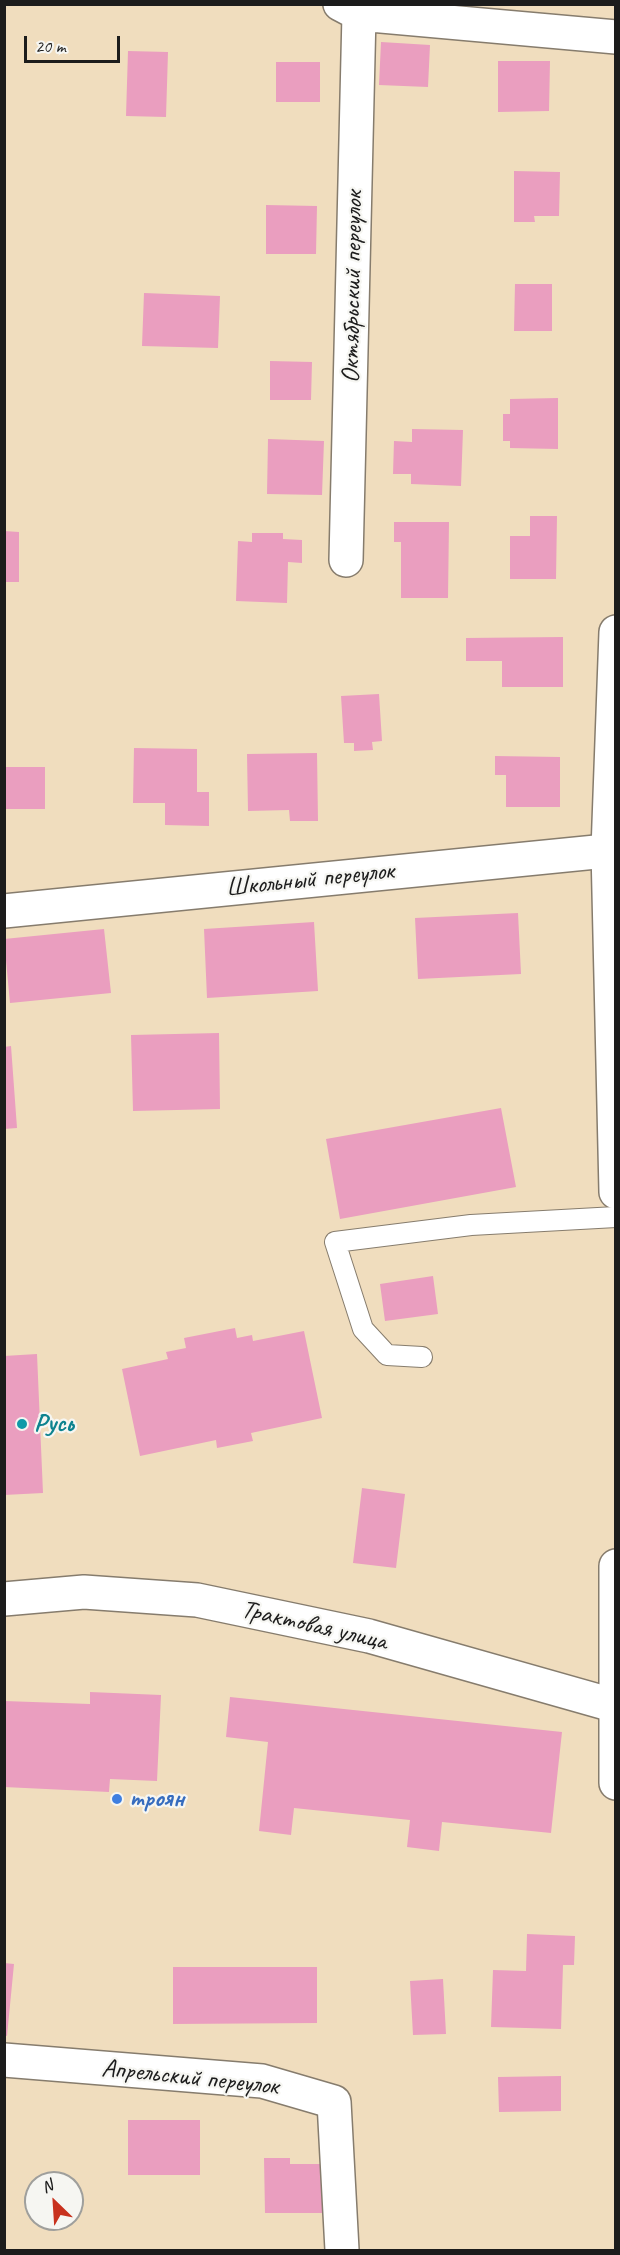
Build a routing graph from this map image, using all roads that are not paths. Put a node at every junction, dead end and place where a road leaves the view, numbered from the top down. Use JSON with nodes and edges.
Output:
{"nodes":[{"id":1,"x":350,"y":9,"type":"edge"},
{"id":2,"x":615,"y":37,"type":"edge"},
{"id":3,"x":346,"y":560,"type":"dead end"},
{"id":4,"x":615,"y":632,"type":"edge"},
{"id":5,"x":612,"y":850,"type":"edge"},
{"id":6,"x":4,"y":911,"type":"edge"},
{"id":7,"x":615,"y":1192,"type":"edge"},
{"id":8,"x":615,"y":1217,"type":"edge"},
{"id":9,"x":422,"y":1357,"type":"dead end"},
{"id":10,"x":615,"y":1566,"type":"edge"},
{"id":11,"x":4,"y":1599,"type":"edge"},
{"id":12,"x":615,"y":1706,"type":"edge"},
{"id":13,"x":615,"y":1783,"type":"edge"},
{"id":14,"x":4,"y":2060,"type":"edge"},
{"id":15,"x":342,"y":2250,"type":"edge"}],
"edges":[{"from":1,"to":2,"type":"street"},
{"from":1,"to":3,"type":"street","name":"Октябрьский переулок"},
{"from":4,"to":5,"type":"street"},
{"from":5,"to":6,"type":"street","name":"Школьный переулок"},
{"from":5,"to":7,"type":"street"},
{"from":8,"to":9,"type":"lane"},
{"from":10,"to":12,"type":"street"},
{"from":11,"to":12,"type":"street","name":"Трактовая улица"},
{"from":12,"to":13,"type":"street"},
{"from":14,"to":15,"type":"street","name":"Апрельский переулок"}]}
